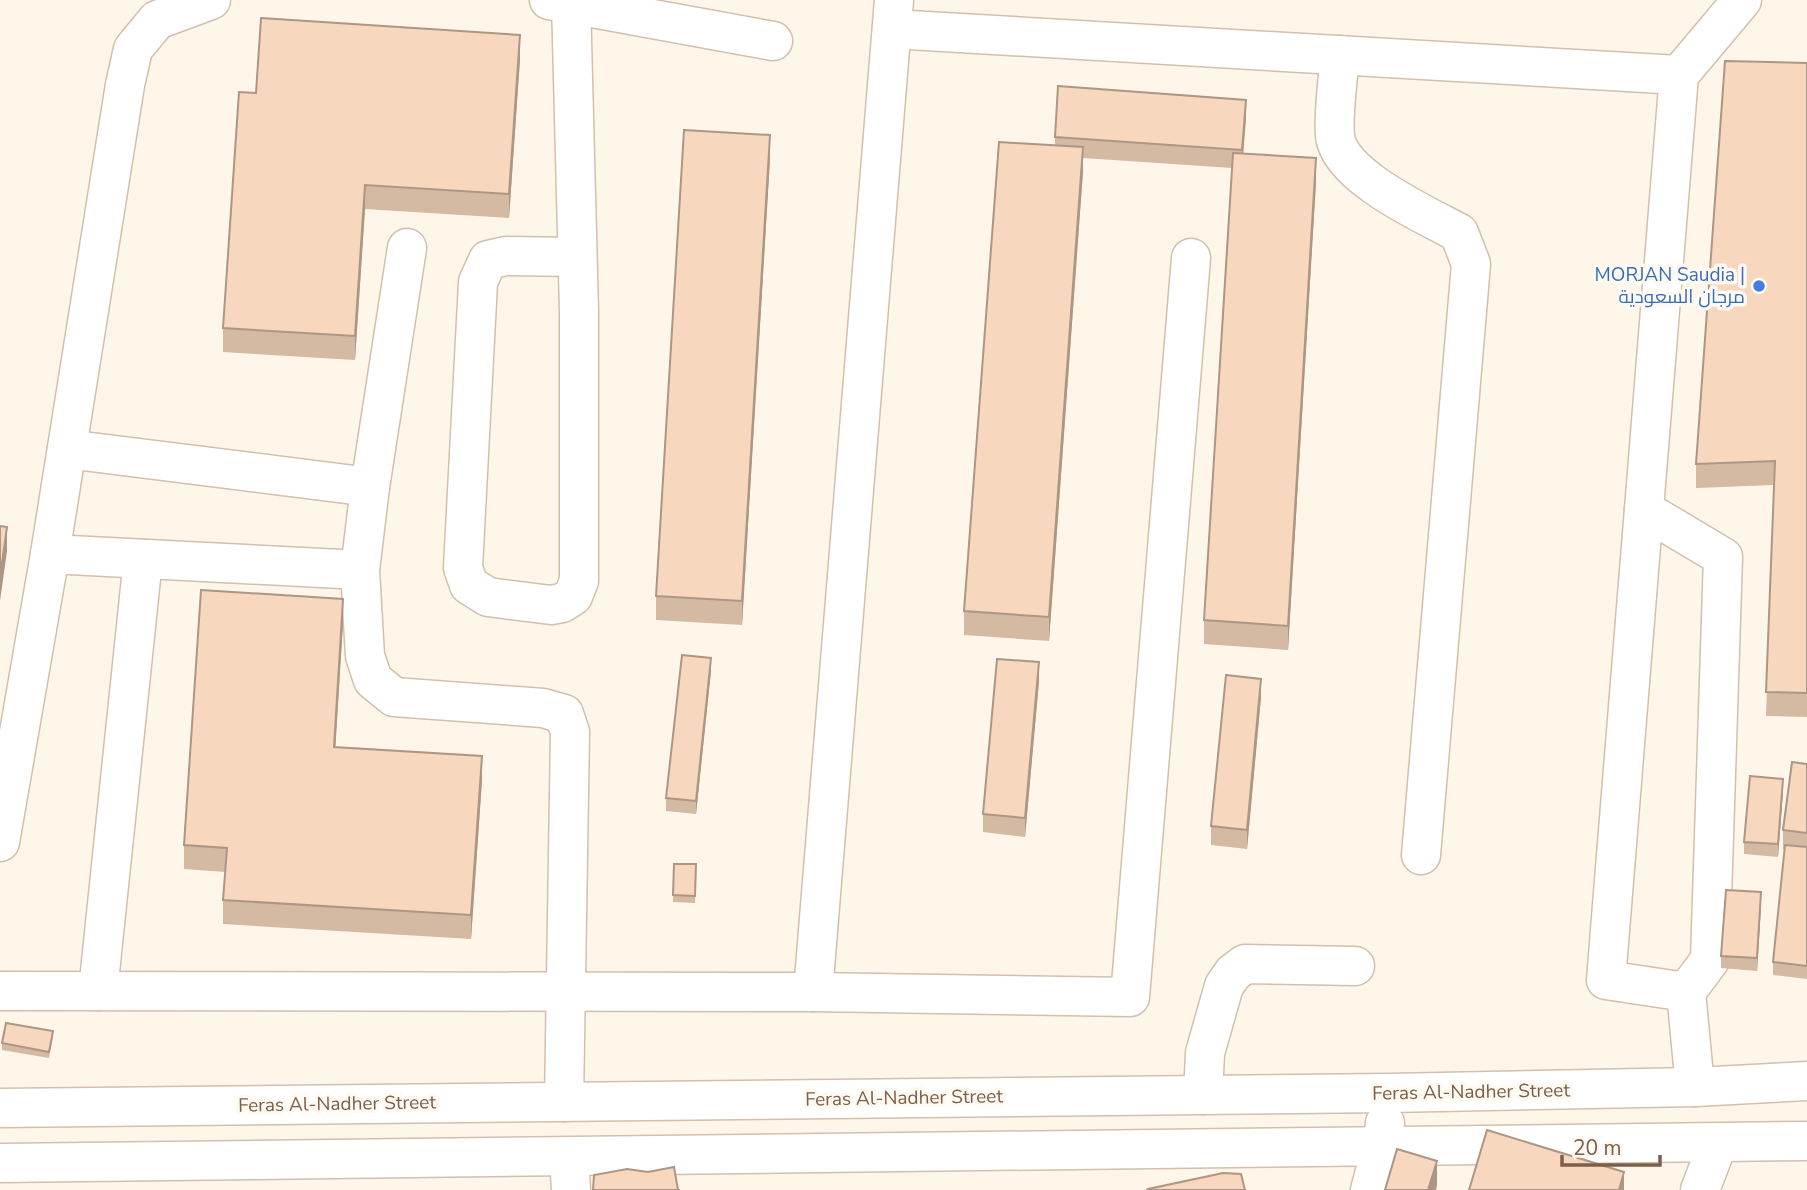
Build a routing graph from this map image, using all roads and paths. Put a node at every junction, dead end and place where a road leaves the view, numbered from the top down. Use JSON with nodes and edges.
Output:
{"nodes":[{"id":1,"x":211,"y":0,"type":"edge"},
{"id":2,"x":1742,"y":0,"type":"edge"},
{"id":3,"x":563,"y":1,"type":"edge"},
{"id":4,"x":893,"y":14,"type":"edge"},
{"id":5,"x":773,"y":41,"type":"dead end"},
{"id":6,"x":1340,"y":55,"type":"junction"},
{"id":7,"x":1679,"y":75,"type":"junction"},
{"id":8,"x":407,"y":248,"type":"dead end"},
{"id":9,"x":577,"y":257,"type":"junction"},
{"id":10,"x":1191,"y":258,"type":"dead end"},
{"id":11,"x":67,"y":449,"type":"junction"},
{"id":12,"x":370,"y":487,"type":"junction"},
{"id":13,"x":1644,"y":510,"type":"junction"},
{"id":14,"x":50,"y":554,"type":"junction"},
{"id":15,"x":143,"y":559,"type":"junction"},
{"id":16,"x":360,"y":570,"type":"junction"},
{"id":17,"x":0,"y":842,"type":"edge"},
{"id":18,"x":1420,"y":855,"type":"dead end"},
{"id":19,"x":1354,"y":966,"type":"dead end"},
{"id":20,"x":0,"y":991,"type":"edge"},
{"id":21,"x":99,"y":991,"type":"junction"},
{"id":22,"x":564,"y":991,"type":"junction"},
{"id":23,"x":813,"y":992,"type":"junction"},
{"id":24,"x":1686,"y":992,"type":"junction"},
{"id":25,"x":1807,"y":1081,"type":"edge"},
{"id":26,"x":1695,"y":1087,"type":"junction"},
{"id":27,"x":1390,"y":1093,"type":"junction"},
{"id":28,"x":1203,"y":1095,"type":"junction"},
{"id":29,"x":564,"y":1102,"type":"junction"},
{"id":30,"x":0,"y":1108,"type":"edge"},
{"id":31,"x":1807,"y":1142,"type":"edge"},
{"id":32,"x":1718,"y":1143,"type":"junction"},
{"id":33,"x":1382,"y":1146,"type":"junction"},
{"id":34,"x":0,"y":1163,"type":"edge"},
{"id":35,"x":570,"y":1174,"type":"edge"},
{"id":36,"x":282,"y":1175,"type":"edge"},
{"id":37,"x":161,"y":1176,"type":"edge"},
{"id":38,"x":1370,"y":1190,"type":"edge"},
{"id":39,"x":1700,"y":1190,"type":"edge"}],
"edges":[{"from":1,"to":11,"type":"street"},
{"from":2,"to":7,"type":"street"},
{"from":3,"to":5,"type":"street"},
{"from":3,"to":9,"type":"street"},
{"from":4,"to":6,"type":"street"},
{"from":4,"to":23,"type":"street"},
{"from":6,"to":7,"type":"street"},
{"from":6,"to":18,"type":"street"},
{"from":7,"to":13,"type":"street"},
{"from":8,"to":12,"type":"street"},
{"from":9,"to":9,"type":"street"},
{"from":10,"to":23,"type":"street"},
{"from":11,"to":12,"type":"street"},
{"from":11,"to":14,"type":"street"},
{"from":12,"to":16,"type":"street"},
{"from":13,"to":24,"type":"street"},
{"from":13,"to":24,"type":"street"},
{"from":14,"to":15,"type":"street"},
{"from":14,"to":17,"type":"street"},
{"from":15,"to":16,"type":"street"},
{"from":15,"to":21,"type":"street"},
{"from":16,"to":22,"type":"street"},
{"from":19,"to":28,"type":"street"},
{"from":20,"to":21,"type":"street"},
{"from":21,"to":22,"type":"street"},
{"from":22,"to":23,"type":"street"},
{"from":22,"to":29,"type":"street"},
{"from":24,"to":26,"type":"street"},
{"from":25,"to":26,"type":"street","name":"Feras Al-Nadher Street"},
{"from":26,"to":27,"type":"street","name":"Feras Al-Nadher Street"},
{"from":27,"to":28,"type":"street","name":"Feras Al-Nadher Street"},
{"from":27,"to":33,"type":"street"},
{"from":28,"to":29,"type":"street","name":"Feras Al-Nadher Street"},
{"from":29,"to":30,"type":"street","name":"Feras Al-Nadher Street"},
{"from":31,"to":32,"type":"street"},
{"from":32,"to":33,"type":"street"},
{"from":32,"to":39,"type":"street"},
{"from":33,"to":35,"type":"street"},
{"from":33,"to":38,"type":"street"},
{"from":34,"to":37,"type":"street"},
{"from":35,"to":36,"type":"street"},
{"from":36,"to":37,"type":"street"}]}
